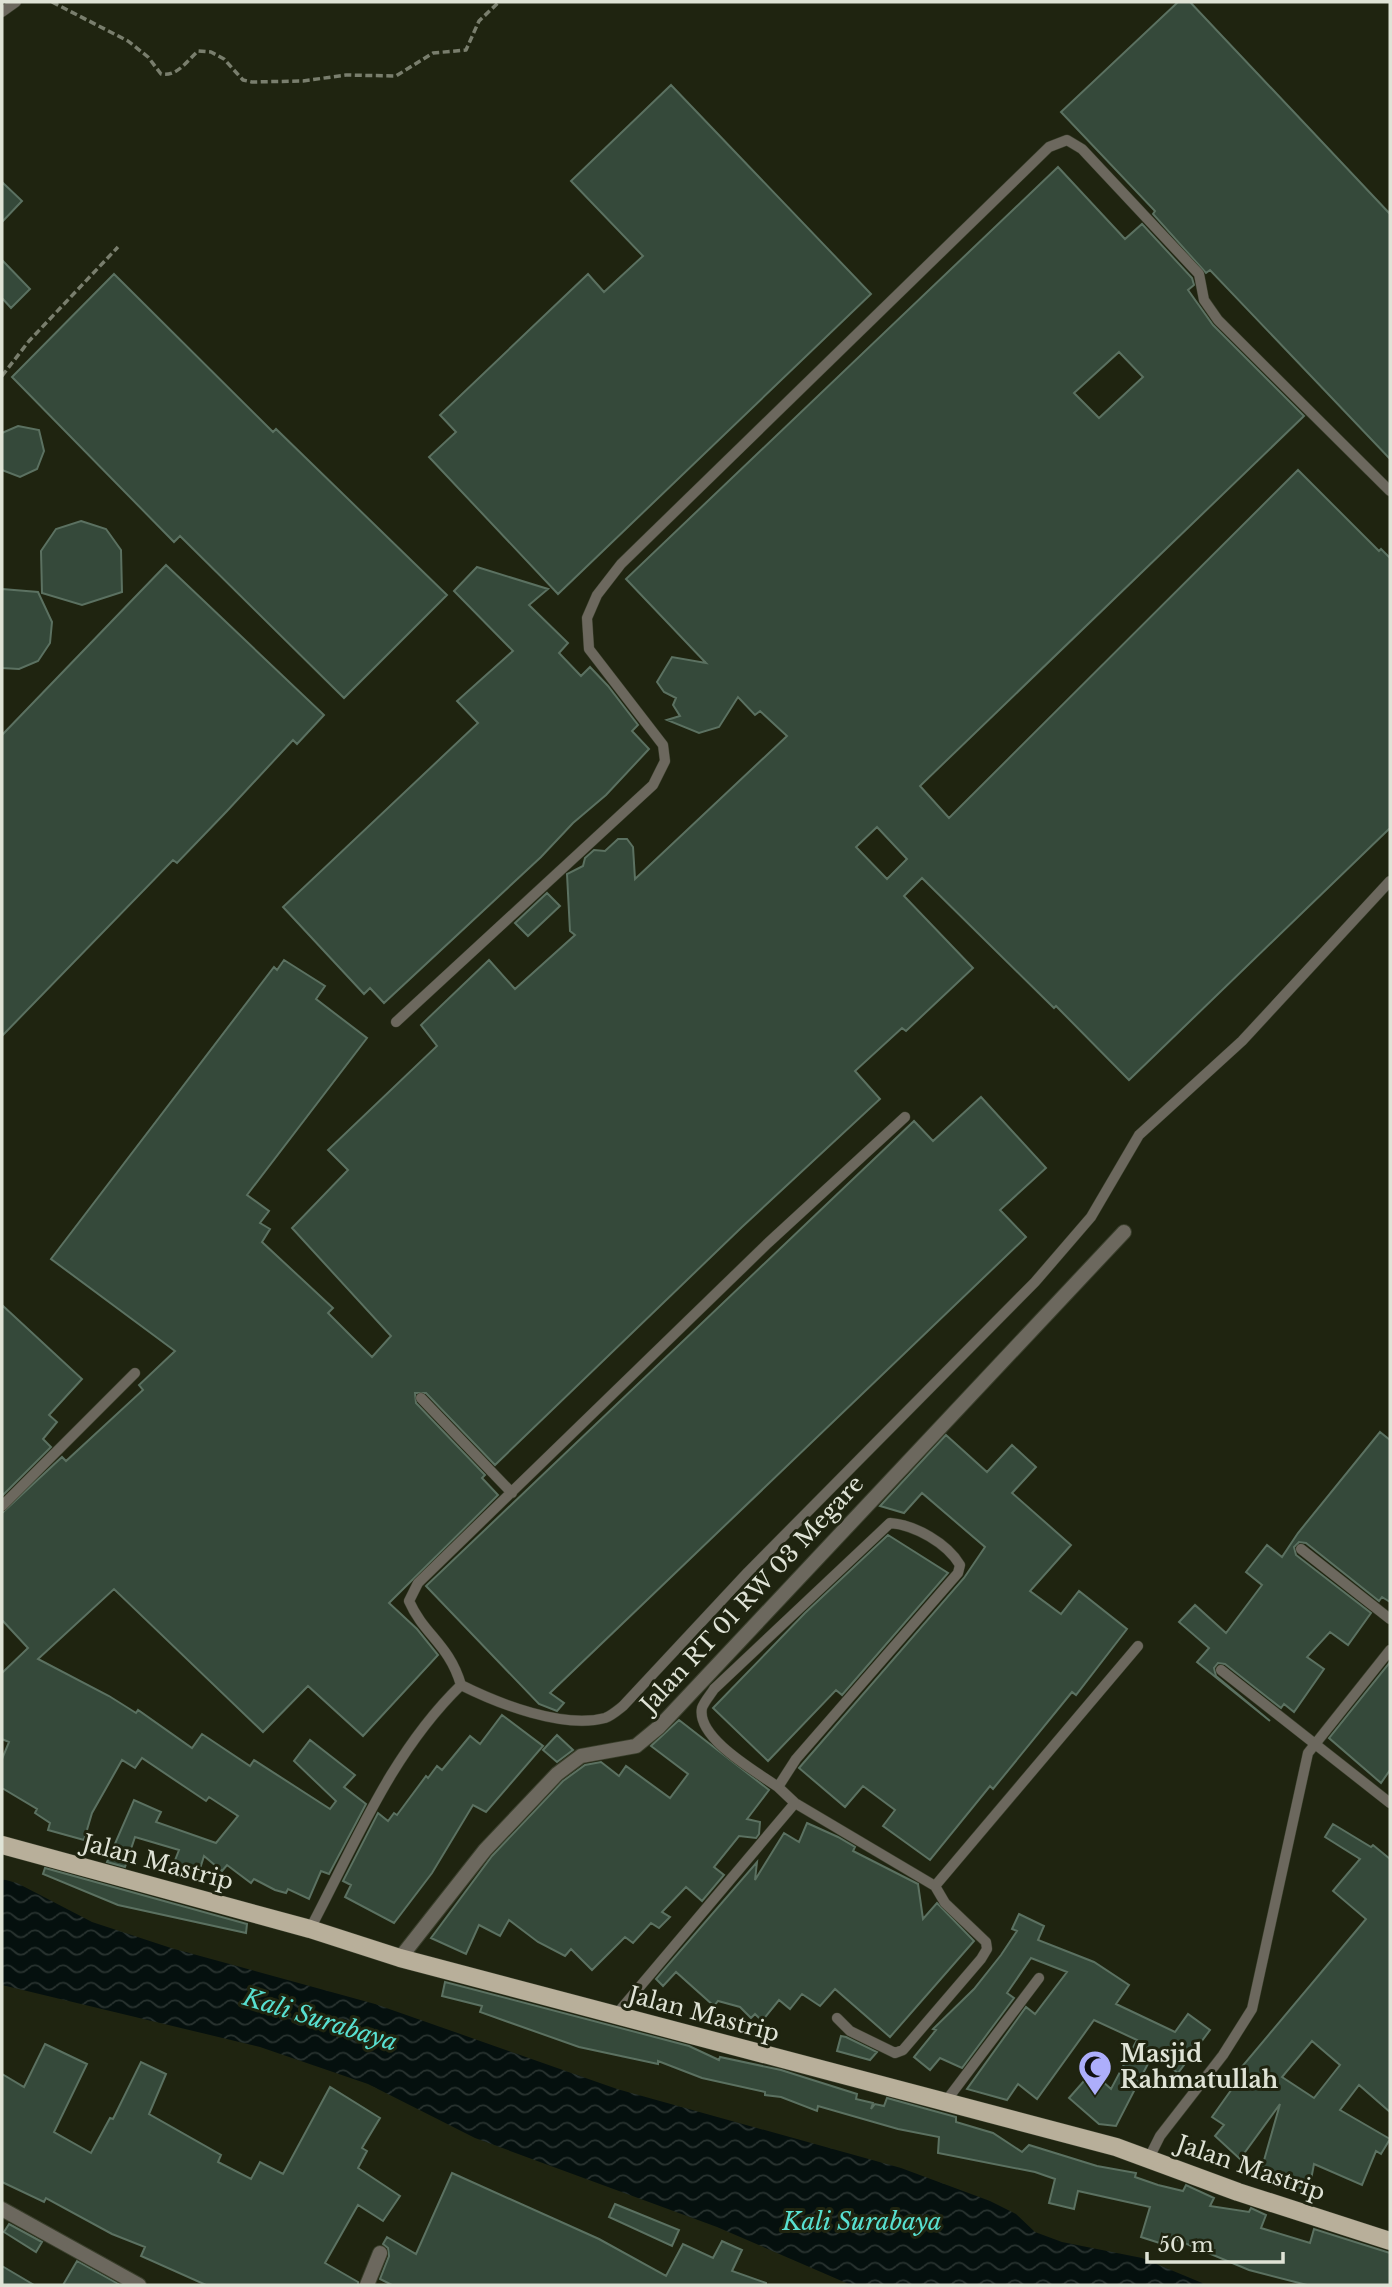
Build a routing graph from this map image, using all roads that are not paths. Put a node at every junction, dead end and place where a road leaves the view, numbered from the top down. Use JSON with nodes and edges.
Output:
{"nodes":[{"id":1,"x":16,"y":2,"type":"edge"},
{"id":2,"x":2,"y":12,"type":"edge"},
{"id":3,"x":1390,"y":491,"type":"edge"},
{"id":4,"x":1390,"y":881,"type":"edge"},
{"id":5,"x":396,"y":1022,"type":"dead end"},
{"id":6,"x":905,"y":1117,"type":"dead end"},
{"id":7,"x":1124,"y":1232,"type":"dead end"},
{"id":8,"x":135,"y":1373,"type":"dead end"},
{"id":9,"x":421,"y":1398,"type":"dead end"},
{"id":10,"x":512,"y":1493,"type":"junction"},
{"id":11,"x":2,"y":1506,"type":"edge"},
{"id":12,"x":1301,"y":1549,"type":"dead end"},
{"id":13,"x":1390,"y":1619,"type":"edge"},
{"id":14,"x":1138,"y":1646,"type":"dead end"},
{"id":15,"x":1390,"y":1650,"type":"edge"},
{"id":16,"x":1221,"y":1670,"type":"dead end"},
{"id":17,"x":461,"y":1685,"type":"junction"},
{"id":18,"x":1316,"y":1742,"type":"junction"},
{"id":19,"x":778,"y":1787,"type":"junction"},
{"id":20,"x":795,"y":1803,"type":"junction"},
{"id":21,"x":1390,"y":1803,"type":"edge"},
{"id":22,"x":2,"y":1844,"type":"edge"},
{"id":23,"x":935,"y":1886,"type":"junction"},
{"id":24,"x":310,"y":1929,"type":"junction"},
{"id":25,"x":400,"y":1958,"type":"junction"},
{"id":26,"x":1039,"y":1978,"type":"dead end"},
{"id":27,"x":615,"y":2016,"type":"junction"},
{"id":28,"x":837,"y":2018,"type":"dead end"},
{"id":29,"x":946,"y":2101,"type":"junction"},
{"id":30,"x":1149,"y":2158,"type":"junction"},
{"id":31,"x":2,"y":2209,"type":"edge"},
{"id":32,"x":1390,"y":2241,"type":"edge"},
{"id":33,"x":380,"y":2253,"type":"dead end"},
{"id":34,"x":139,"y":2285,"type":"edge"},
{"id":35,"x":367,"y":2285,"type":"edge"}],
"edges":[{"from":1,"to":2,"type":"lane"},
{"from":3,"to":5,"type":"lane"},
{"from":4,"to":17,"type":"lane"},
{"from":6,"to":10,"type":"lane"},
{"from":7,"to":25,"type":"street","name":"Jalan RT 01 RW 03 Megare"},
{"from":8,"to":11,"type":"lane"},
{"from":9,"to":10,"type":"lane"},
{"from":10,"to":17,"type":"lane"},
{"from":12,"to":13,"type":"lane"},
{"from":14,"to":23,"type":"lane"},
{"from":15,"to":18,"type":"lane"},
{"from":16,"to":18,"type":"lane"},
{"from":17,"to":24,"type":"lane"},
{"from":18,"to":21,"type":"lane"},
{"from":18,"to":30,"type":"lane"},
{"from":19,"to":19,"type":"lane"},
{"from":19,"to":20,"type":"lane"},
{"from":20,"to":23,"type":"lane"},
{"from":20,"to":27,"type":"lane"},
{"from":22,"to":24,"type":"main road","name":"Jalan Mastrip"},
{"from":23,"to":28,"type":"lane"},
{"from":24,"to":25,"type":"main road","name":"Jalan Mastrip"},
{"from":25,"to":27,"type":"main road","name":"Jalan Mastrip"},
{"from":26,"to":29,"type":"lane"},
{"from":27,"to":29,"type":"main road","name":"Jalan Mastrip"},
{"from":29,"to":30,"type":"main road","name":"Jalan Mastrip"},
{"from":30,"to":32,"type":"main road","name":"Jalan Mastrip"},
{"from":31,"to":34,"type":"street"},
{"from":33,"to":35,"type":"street"}]}
